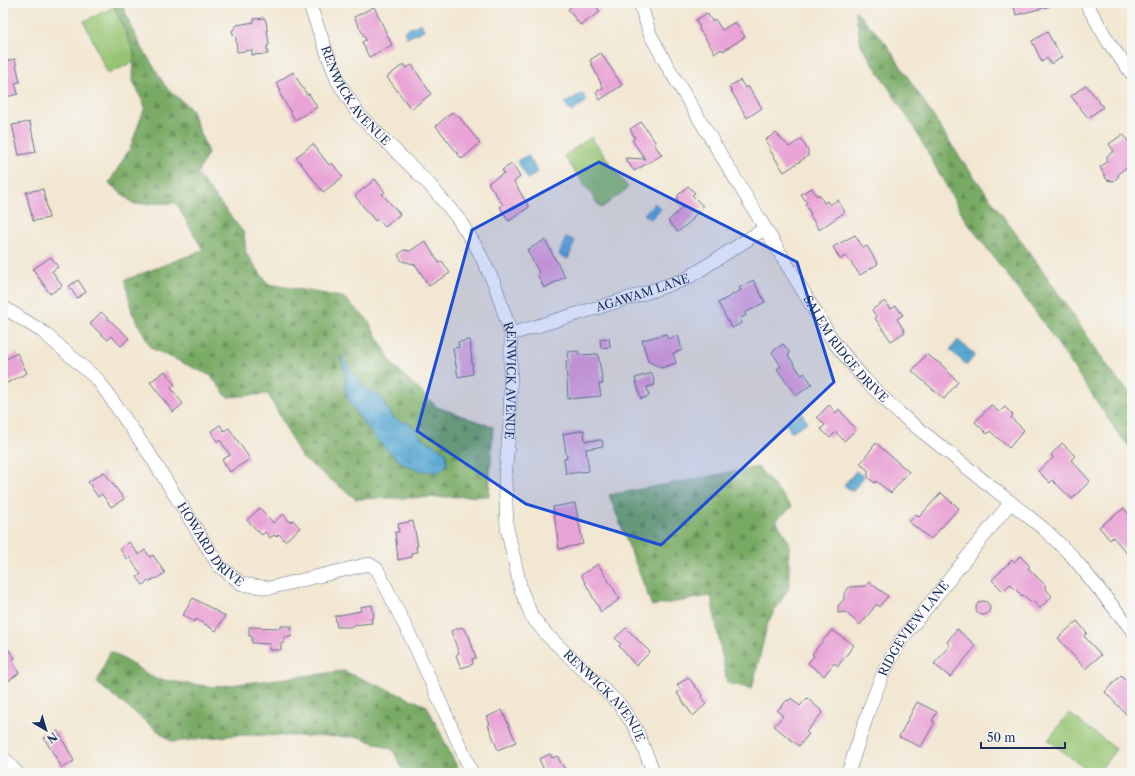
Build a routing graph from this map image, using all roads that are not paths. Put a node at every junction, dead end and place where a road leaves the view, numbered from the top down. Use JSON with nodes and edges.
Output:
{"nodes":[{"id":1,"x":309,"y":3,"type":"edge"},
{"id":2,"x":640,"y":3,"type":"edge"},
{"id":3,"x":1086,"y":3,"type":"edge"},
{"id":4,"x":1132,"y":74,"type":"edge"},
{"id":5,"x":764,"y":230,"type":"junction"},
{"id":6,"x":3,"y":307,"type":"edge"},
{"id":7,"x":511,"y":334,"type":"junction"},
{"id":8,"x":1011,"y":502,"type":"junction"},
{"id":9,"x":1132,"y":630,"type":"edge"},
{"id":10,"x":3,"y":757,"type":"edge"},
{"id":11,"x":17,"y":773,"type":"edge"},
{"id":12,"x":472,"y":773,"type":"edge"},
{"id":13,"x":654,"y":773,"type":"edge"},
{"id":14,"x":848,"y":773,"type":"edge"}],
"edges":[{"from":1,"to":7,"type":"street","name":"RENWICK AVENUE"},
{"from":2,"to":5,"type":"street","name":"SALEM RIDGE DRIVE"},
{"from":3,"to":4,"type":"street"},
{"from":5,"to":7,"type":"street","name":"AGAWAM LANE"},
{"from":5,"to":8,"type":"street","name":"SALEM RIDGE DRIVE"},
{"from":6,"to":12,"type":"street","name":"HOWARD DRIVE"},
{"from":7,"to":13,"type":"street","name":"RENWICK AVENUE"},
{"from":8,"to":9,"type":"street","name":"SALEM RIDGE DRIVE"},
{"from":8,"to":14,"type":"street","name":"RIDGEVIEW LANE"},
{"from":10,"to":11,"type":"street"}]}
